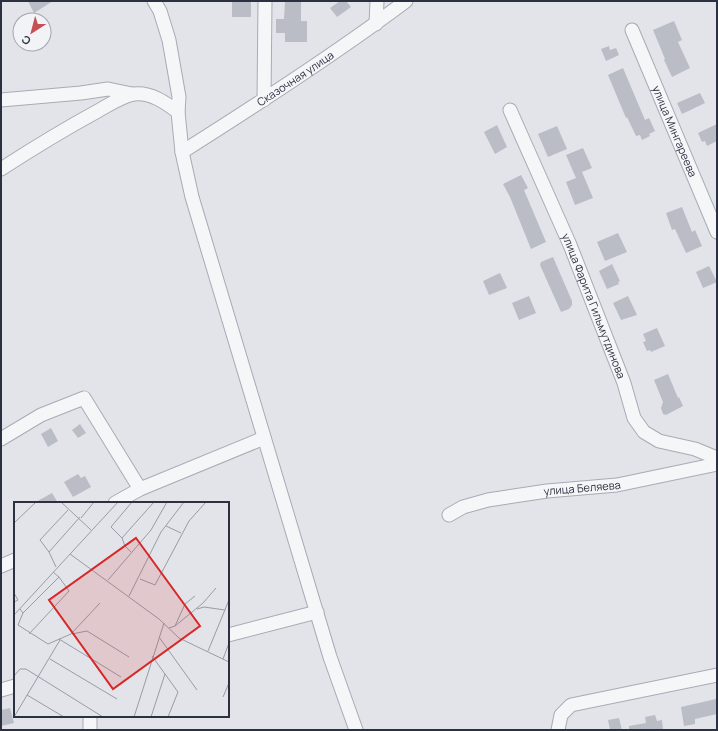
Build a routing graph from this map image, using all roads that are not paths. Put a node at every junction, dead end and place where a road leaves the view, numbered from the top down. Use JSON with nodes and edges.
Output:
{"nodes":[{"id":1,"x":154,"y":1,"type":"edge"},
{"id":2,"x":265,"y":1,"type":"edge"},
{"id":3,"x":376,"y":1,"type":"edge"},
{"id":4,"x":406,"y":1,"type":"edge"},
{"id":5,"x":376,"y":24,"type":"junction"},
{"id":6,"x":632,"y":30,"type":"dead end"},
{"id":7,"x":134,"y":94,"type":"junction"},
{"id":8,"x":1,"y":100,"type":"edge"},
{"id":9,"x":264,"y":100,"type":"junction"},
{"id":10,"x":510,"y":110,"type":"dead end"},
{"id":11,"x":178,"y":112,"type":"junction"},
{"id":12,"x":182,"y":152,"type":"junction"},
{"id":13,"x":1,"y":169,"type":"edge"},
{"id":14,"x":717,"y":232,"type":"edge"},
{"id":15,"x":264,"y":438,"type":"junction"},
{"id":16,"x":1,"y":439,"type":"edge"},
{"id":17,"x":717,"y":458,"type":"edge"},
{"id":18,"x":717,"y":464,"type":"edge"},
{"id":19,"x":140,"y":489,"type":"junction"},
{"id":20,"x":117,"y":502,"type":"edge"},
{"id":21,"x":449,"y":515,"type":"dead end"},
{"id":22,"x":14,"y":560,"type":"edge"},
{"id":23,"x":1,"y":566,"type":"edge"},
{"id":24,"x":317,"y":612,"type":"junction"},
{"id":25,"x":229,"y":635,"type":"edge"},
{"id":26,"x":717,"y":675,"type":"edge"},
{"id":27,"x":14,"y":686,"type":"edge"},
{"id":28,"x":1,"y":690,"type":"edge"},
{"id":29,"x":90,"y":717,"type":"edge"},
{"id":30,"x":90,"y":730,"type":"edge"},
{"id":31,"x":356,"y":730,"type":"edge"},
{"id":32,"x":558,"y":730,"type":"edge"}],
"edges":[{"from":1,"to":11,"type":"street"},
{"from":2,"to":9,"type":"street"},
{"from":3,"to":5,"type":"street"},
{"from":4,"to":5,"type":"street","name":"Сказочная улица"},
{"from":5,"to":9,"type":"street","name":"Сказочная улица"},
{"from":6,"to":14,"type":"street","name":"улица Мингареева"},
{"from":7,"to":8,"type":"street"},
{"from":7,"to":11,"type":"street"},
{"from":7,"to":13,"type":"street"},
{"from":9,"to":12,"type":"street","name":"Сказочная улица"},
{"from":10,"to":17,"type":"street","name":"улица Фарита Гильмутдинова"},
{"from":11,"to":12,"type":"street"},
{"from":12,"to":15,"type":"street"},
{"from":15,"to":19,"type":"street"},
{"from":15,"to":24,"type":"street"},
{"from":16,"to":19,"type":"street"},
{"from":18,"to":21,"type":"street","name":"улица Беляева"},
{"from":19,"to":20,"type":"street"},
{"from":22,"to":23,"type":"street"},
{"from":24,"to":25,"type":"street"},
{"from":24,"to":31,"type":"street"},
{"from":26,"to":32,"type":"street"},
{"from":27,"to":28,"type":"street"},
{"from":29,"to":30,"type":"street"}]}
